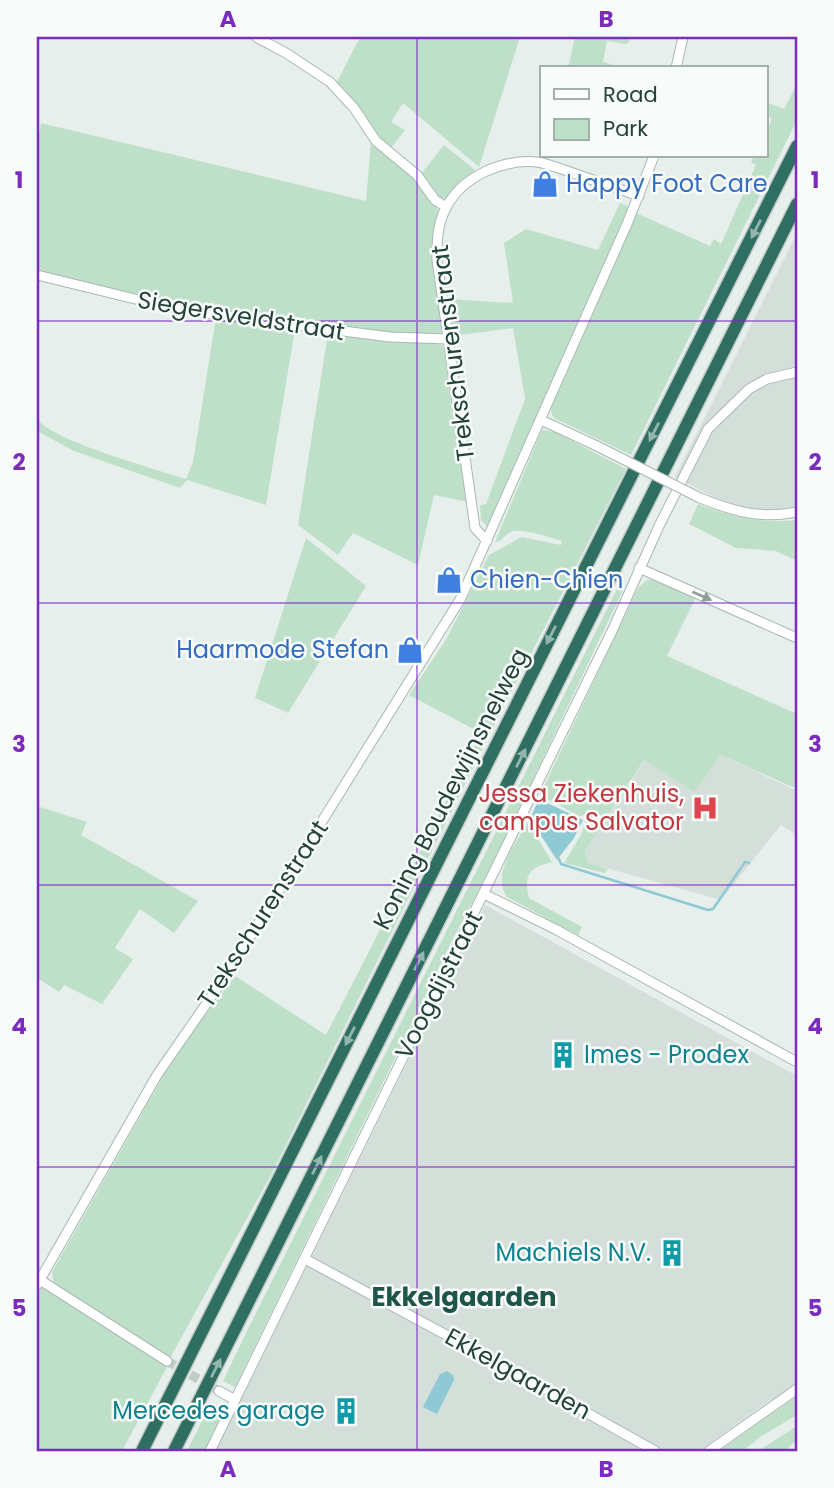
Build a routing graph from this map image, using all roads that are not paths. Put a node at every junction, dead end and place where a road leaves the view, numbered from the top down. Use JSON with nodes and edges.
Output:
{"nodes":[{"id":1,"x":256,"y":37,"type":"edge"},
{"id":2,"x":683,"y":37,"type":"edge"},
{"id":3,"x":676,"y":66,"type":"edge"},
{"id":4,"x":797,"y":146,"type":"edge"},
{"id":5,"x":653,"y":158,"type":"edge"},
{"id":6,"x":639,"y":196,"type":"junction"},
{"id":7,"x":797,"y":204,"type":"edge"},
{"id":8,"x":446,"y":207,"type":"junction"},
{"id":9,"x":37,"y":275,"type":"edge"},
{"id":10,"x":448,"y":339,"type":"junction"},
{"id":11,"x":797,"y":372,"type":"edge"},
{"id":12,"x":541,"y":420,"type":"junction"},
{"id":13,"x":797,"y":512,"type":"edge"},
{"id":14,"x":487,"y":541,"type":"junction"},
{"id":15,"x":639,"y":568,"type":"junction"},
{"id":16,"x":797,"y":638,"type":"edge"},
{"id":17,"x":484,"y":894,"type":"junction"},
{"id":18,"x":797,"y":1062,"type":"edge"},
{"id":19,"x":305,"y":1259,"type":"junction"},
{"id":20,"x":38,"y":1282,"type":"edge"},
{"id":21,"x":167,"y":1361,"type":"tunnel mouth"},
{"id":22,"x":797,"y":1389,"type":"edge"},
{"id":23,"x":219,"y":1391,"type":"tunnel mouth"},
{"id":24,"x":235,"y":1400,"type":"junction"},
{"id":25,"x":140,"y":1451,"type":"edge"},
{"id":26,"x":174,"y":1451,"type":"edge"},
{"id":27,"x":210,"y":1451,"type":"edge"},
{"id":28,"x":655,"y":1451,"type":"edge"},
{"id":29,"x":709,"y":1451,"type":"edge"}],
"edges":[{"from":1,"to":8,"type":"street"},
{"from":2,"to":3,"type":"street"},
{"from":4,"to":25,"type":"highway","name":"Koning Boudewijnsnelweg","one_way":true},
{"from":5,"to":6,"type":"street","name":"Trekschurenstraat"},
{"from":6,"to":8,"type":"street"},
{"from":6,"to":12,"type":"street","name":"Trekschurenstraat"},
{"from":26,"to":7,"type":"highway","name":"Koning Boudewijnsnelweg","one_way":true},
{"from":8,"to":10,"type":"street","name":"Trekschurenstraat"},
{"from":9,"to":10,"type":"street","name":"Siegersveldstraat"},
{"from":10,"to":14,"type":"street","name":"Trekschurenstraat"},
{"from":11,"to":15,"type":"street","name":"Voogdijstraat"},
{"from":12,"to":13,"type":"street","bridge":true},
{"from":12,"to":14,"type":"street","name":"Trekschurenstraat"},
{"from":14,"to":20,"type":"street","name":"Trekschurenstraat"},
{"from":15,"to":16,"type":"street","one_way":true},
{"from":15,"to":17,"type":"street","name":"Voogdijstraat"},
{"from":17,"to":18,"type":"street"},
{"from":17,"to":19,"type":"street","name":"Voogdijstraat"},
{"from":19,"to":24,"type":"street","name":"Voogdijstraat"},
{"from":19,"to":28,"type":"street","name":"Ekkelgaarden"},
{"from":20,"to":21,"type":"street"},
{"from":22,"to":29,"type":"street"},
{"from":23,"to":24,"type":"street"},
{"from":24,"to":27,"type":"street","name":"Voogdijstraat"}]}
